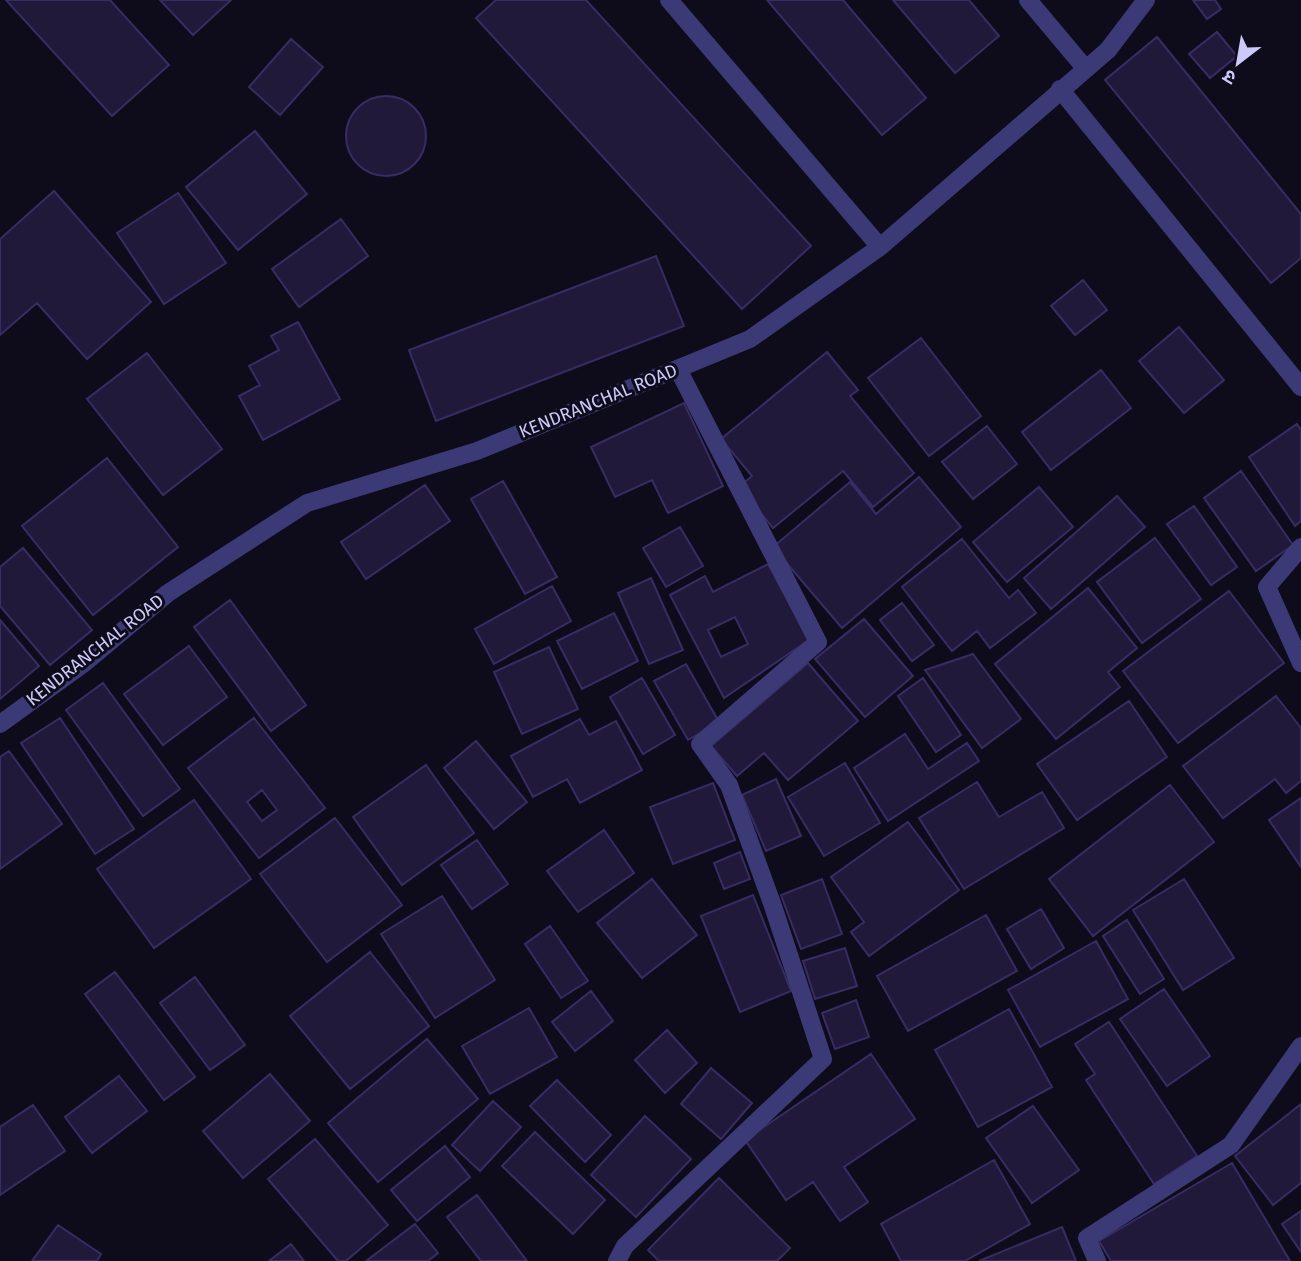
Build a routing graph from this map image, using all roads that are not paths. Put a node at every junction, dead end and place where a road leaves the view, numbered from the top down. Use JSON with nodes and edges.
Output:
{"nodes":[{"id":1,"x":669,"y":0,"type":"edge"},
{"id":2,"x":1028,"y":0,"type":"edge"},
{"id":3,"x":1146,"y":0,"type":"edge"},
{"id":4,"x":1085,"y":68,"type":"junction"},
{"id":5,"x":1060,"y":89,"type":"junction"},
{"id":6,"x":880,"y":247,"type":"junction"},
{"id":7,"x":678,"y":369,"type":"junction"},
{"id":8,"x":1301,"y":387,"type":"edge"},
{"id":9,"x":1301,"y":547,"type":"edge"},
{"id":10,"x":1301,"y":663,"type":"edge"},
{"id":11,"x":0,"y":724,"type":"edge"},
{"id":12,"x":1301,"y":1046,"type":"edge"},
{"id":13,"x":617,"y":1261,"type":"edge"},
{"id":14,"x":1097,"y":1261,"type":"edge"}],
"edges":[{"from":1,"to":6,"type":"street"},
{"from":2,"to":4,"type":"street"},
{"from":3,"to":4,"type":"street","name":"KENDRANCHAL ROAD"},
{"from":4,"to":5,"type":"street","name":"KENDRANCHAL ROAD"},
{"from":5,"to":6,"type":"street","name":"KENDRANCHAL ROAD"},
{"from":5,"to":8,"type":"street"},
{"from":6,"to":7,"type":"street","name":"KENDRANCHAL ROAD"},
{"from":7,"to":11,"type":"street","name":"KENDRANCHAL ROAD"},
{"from":7,"to":13,"type":"street"},
{"from":9,"to":10,"type":"street"},
{"from":12,"to":14,"type":"street"}]}
